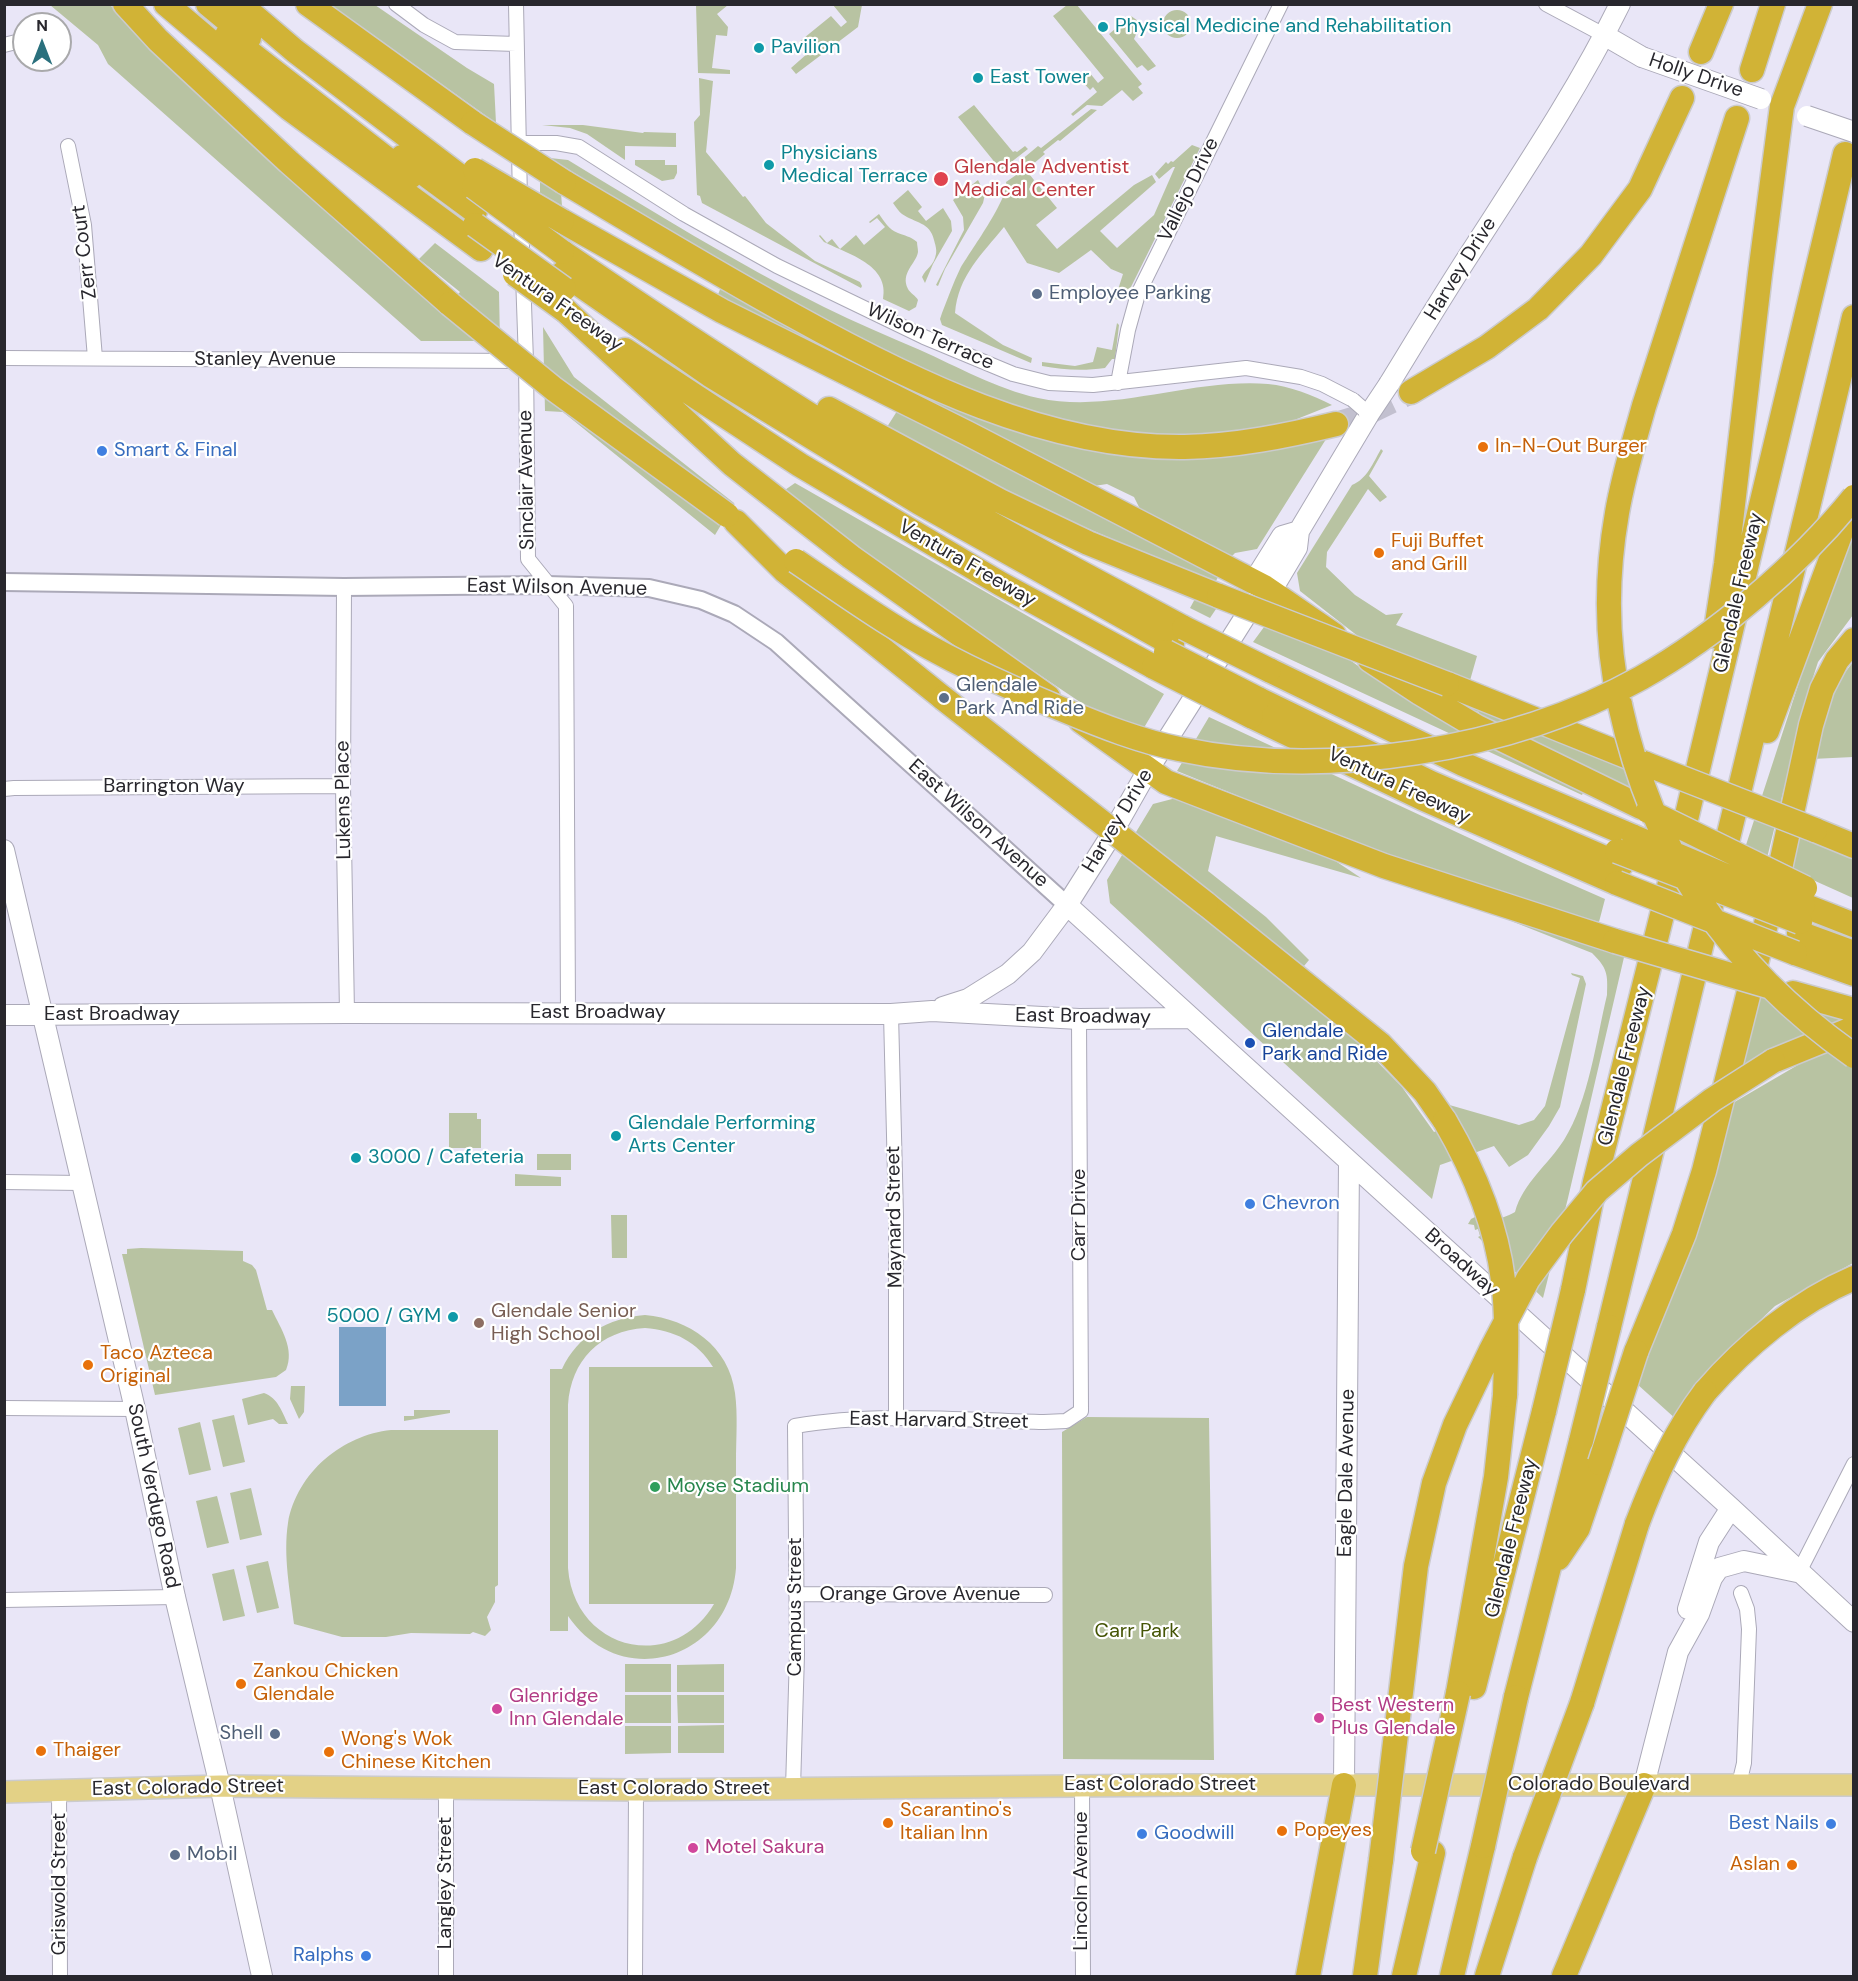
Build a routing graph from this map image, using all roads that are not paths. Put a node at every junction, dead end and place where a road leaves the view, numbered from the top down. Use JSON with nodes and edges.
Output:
{"nodes":[{"id":1,"x":125,"y":4,"type":"edge"},
{"id":2,"x":166,"y":4,"type":"edge"},
{"id":3,"x":190,"y":4,"type":"edge"},
{"id":4,"x":208,"y":4,"type":"edge"},
{"id":5,"x":240,"y":4,"type":"edge"},
{"id":6,"x":308,"y":4,"type":"edge"},
{"id":7,"x":396,"y":4,"type":"edge"},
{"id":8,"x":516,"y":4,"type":"edge"},
{"id":9,"x":1281,"y":4,"type":"edge"},
{"id":10,"x":1546,"y":4,"type":"edge"},
{"id":11,"x":1620,"y":4,"type":"edge"},
{"id":12,"x":1721,"y":4,"type":"edge"},
{"id":13,"x":1773,"y":4,"type":"edge"},
{"id":14,"x":1820,"y":4,"type":"edge"},
{"id":15,"x":1604,"y":35,"type":"junction"},
{"id":16,"x":516,"y":44,"type":"junction"},
{"id":17,"x":1701,"y":52,"type":"dead end"},
{"id":18,"x":1752,"y":70,"type":"dead end"},
{"id":19,"x":1682,"y":98,"type":"dead end"},
{"id":20,"x":1771,"y":103,"type":"junction"},
{"id":21,"x":1737,"y":118,"type":"dead end"},
{"id":22,"x":1854,"y":132,"type":"edge"},
{"id":23,"x":518,"y":143,"type":"junction"},
{"id":24,"x":68,"y":146,"type":"dead end"},
{"id":25,"x":1845,"y":154,"type":"dead end"},
{"id":26,"x":475,"y":178,"type":"junction"},
{"id":27,"x":475,"y":218,"type":"junction"},
{"id":28,"x":564,"y":281,"type":"junction"},
{"id":29,"x":1854,"y":317,"type":"edge"},
{"id":30,"x":661,"y":319,"type":"junction"},
{"id":31,"x":4,"y":358,"type":"edge"},
{"id":32,"x":95,"y":358,"type":"junction"},
{"id":33,"x":526,"y":362,"type":"junction"},
{"id":34,"x":1118,"y":383,"type":"junction"},
{"id":35,"x":1400,"y":388,"type":"junction"},
{"id":36,"x":1370,"y":414,"type":"junction"},
{"id":37,"x":1346,"y":430,"type":"junction"},
{"id":38,"x":1854,"y":498,"type":"edge"},
{"id":39,"x":791,"y":566,"type":"junction"},
{"id":40,"x":4,"y":582,"type":"edge"},
{"id":41,"x":547,"y":585,"type":"junction"},
{"id":42,"x":344,"y":587,"type":"junction"},
{"id":43,"x":1264,"y":587,"type":"junction"},
{"id":44,"x":1854,"y":640,"type":"edge"},
{"id":45,"x":1169,"y":648,"type":"junction"},
{"id":46,"x":1260,"y":694,"type":"junction"},
{"id":47,"x":1148,"y":770,"type":"junction"},
{"id":48,"x":343,"y":786,"type":"junction"},
{"id":49,"x":4,"y":789,"type":"edge"},
{"id":50,"x":1687,"y":815,"type":"junction"},
{"id":51,"x":1731,"y":826,"type":"junction"},
{"id":52,"x":1854,"y":846,"type":"edge"},
{"id":53,"x":4,"y":850,"type":"edge"},
{"id":54,"x":1622,"y":859,"type":"junction"},
{"id":55,"x":1067,"y":905,"type":"junction"},
{"id":56,"x":1800,"y":920,"type":"junction"},
{"id":57,"x":1847,"y":923,"type":"edge"},
{"id":58,"x":1854,"y":942,"type":"edge"},
{"id":59,"x":1854,"y":953,"type":"edge"},
{"id":60,"x":1854,"y":974,"type":"edge"},
{"id":61,"x":1854,"y":1010,"type":"edge"},
{"id":62,"x":932,"y":1011,"type":"junction"},
{"id":63,"x":347,"y":1013,"type":"junction"},
{"id":64,"x":568,"y":1014,"type":"junction"},
{"id":65,"x":891,"y":1014,"type":"junction"},
{"id":66,"x":4,"y":1015,"type":"edge"},
{"id":67,"x":44,"y":1015,"type":"junction"},
{"id":68,"x":1191,"y":1018,"type":"junction"},
{"id":69,"x":1079,"y":1019,"type":"junction"},
{"id":70,"x":1854,"y":1028,"type":"edge"},
{"id":71,"x":1854,"y":1056,"type":"edge"},
{"id":72,"x":1349,"y":1161,"type":"junction"},
{"id":73,"x":4,"y":1182,"type":"edge"},
{"id":74,"x":81,"y":1183,"type":"junction"},
{"id":75,"x":1854,"y":1278,"type":"edge"},
{"id":76,"x":4,"y":1408,"type":"edge"},
{"id":77,"x":135,"y":1409,"type":"junction"},
{"id":78,"x":1081,"y":1411,"type":"joint"},
{"id":79,"x":896,"y":1419,"type":"junction"},
{"id":80,"x":795,"y":1426,"type":"joint"},
{"id":81,"x":1854,"y":1464,"type":"edge"},
{"id":82,"x":1731,"y":1508,"type":"junction"},
{"id":83,"x":1799,"y":1572,"type":"junction"},
{"id":84,"x":1547,"y":1576,"type":"junction"},
{"id":85,"x":1741,"y":1593,"type":"dead end"},
{"id":86,"x":796,"y":1594,"type":"junction"},
{"id":87,"x":1045,"y":1595,"type":"dead end"},
{"id":88,"x":175,"y":1598,"type":"junction"},
{"id":89,"x":4,"y":1600,"type":"edge"},
{"id":90,"x":1854,"y":1622,"type":"edge"},
{"id":91,"x":1678,"y":1652,"type":"junction"},
{"id":92,"x":1465,"y":1695,"type":"junction"},
{"id":93,"x":1739,"y":1784,"type":"junction"},
{"id":94,"x":1344,"y":1785,"type":"junction"},
{"id":95,"x":1644,"y":1785,"type":"junction"},
{"id":96,"x":1854,"y":1785,"type":"edge"},
{"id":97,"x":220,"y":1786,"type":"junction"},
{"id":98,"x":1082,"y":1786,"type":"junction"},
{"id":99,"x":793,"y":1788,"type":"junction"},
{"id":100,"x":446,"y":1789,"type":"junction"},
{"id":101,"x":636,"y":1790,"type":"junction"},
{"id":102,"x":59,"y":1791,"type":"junction"},
{"id":103,"x":4,"y":1792,"type":"edge"},
{"id":104,"x":60,"y":1977,"type":"edge"},
{"id":105,"x":262,"y":1977,"type":"edge"},
{"id":106,"x":446,"y":1977,"type":"edge"},
{"id":107,"x":635,"y":1977,"type":"edge"},
{"id":108,"x":1083,"y":1977,"type":"edge"},
{"id":109,"x":1308,"y":1977,"type":"edge"},
{"id":110,"x":1365,"y":1977,"type":"edge"},
{"id":111,"x":1403,"y":1977,"type":"edge"},
{"id":112,"x":1452,"y":1977,"type":"edge"},
{"id":113,"x":1487,"y":1977,"type":"edge"},
{"id":114,"x":1564,"y":1977,"type":"edge"}],
"edges":[{"from":1,"to":39,"type":"highway","bridge":true},
{"from":2,"to":28,"type":"highway","name":"Ventura Freeway","bridge":true},
{"from":3,"to":27,"type":"highway"},
{"from":4,"to":27,"type":"highway"},
{"from":5,"to":26,"type":"highway","name":"Ventura Freeway"},
{"from":6,"to":37,"type":"highway","bridge":true},
{"from":7,"to":16,"type":"street"},
{"from":8,"to":16,"type":"street","name":"Sinclair Avenue"},
{"from":9,"to":34,"type":"street","name":"Vallejo Drive"},
{"from":10,"to":15,"type":"street","name":"Holly Drive"},
{"from":11,"to":15,"type":"main road","name":"Harvey Drive"},
{"from":12,"to":17,"type":"highway"},
{"from":13,"to":18,"type":"highway"},
{"from":14,"to":20,"type":"highway"},
{"from":15,"to":20,"type":"main road","name":"Holly Drive","bridge":true},
{"from":15,"to":35,"type":"main road","name":"Harvey Drive"},
{"from":16,"to":23,"type":"street","name":"Sinclair Avenue"},
{"from":19,"to":35,"type":"highway"},
{"from":20,"to":22,"type":"main road","name":"Holly Drive","bridge":true},
{"from":20,"to":50,"type":"highway"},
{"from":21,"to":71,"type":"highway","bridge":true},
{"from":23,"to":33,"type":"street","name":"Sinclair Avenue"},
{"from":23,"to":34,"type":"street","name":"Wilson Terrace"},
{"from":24,"to":32,"type":"street","name":"Zerr Court"},
{"from":25,"to":50,"type":"highway","name":"Glendale Freeway"},
{"from":26,"to":28,"type":"highway","name":"Ventura Freeway","bridge":true},
{"from":26,"to":43,"type":"highway","bridge":true},
{"from":27,"to":28,"type":"highway"},
{"from":28,"to":30,"type":"highway","name":"Ventura Freeway"},
{"from":28,"to":45,"type":"highway"},
{"from":28,"to":45,"type":"highway","name":"Ventura Freeway"},
{"from":28,"to":47,"type":"highway"},
{"from":29,"to":51,"type":"highway"},
{"from":30,"to":45,"type":"highway","name":"Ventura Freeway"},
{"from":30,"to":52,"type":"highway","bridge":true},
{"from":31,"to":32,"type":"street","name":"Stanley Avenue"},
{"from":32,"to":33,"type":"street","name":"Stanley Avenue"},
{"from":33,"to":41,"type":"street","name":"Sinclair Avenue"},
{"from":34,"to":36,"type":"street","name":"Wilson Terrace","bridge":true},
{"from":35,"to":36,"type":"main road","name":"Harvey Drive","bridge":true},
{"from":36,"to":37,"type":"main road","name":"Harvey Drive"},
{"from":37,"to":43,"type":"main road","name":"Harvey Drive"},
{"from":38,"to":39,"type":"highway","bridge":true},
{"from":38,"to":51,"type":"highway"},
{"from":39,"to":92,"type":"highway","bridge":true},
{"from":40,"to":42,"type":"street","name":"East Wilson Avenue"},
{"from":41,"to":42,"type":"street","name":"East Wilson Avenue"},
{"from":41,"to":55,"type":"street","name":"East Wilson Avenue"},
{"from":41,"to":64,"type":"street","name":"Sinclair Avenue"},
{"from":42,"to":48,"type":"street","name":"Lukens Place"},
{"from":43,"to":47,"type":"main road","name":"Harvey Drive"},
{"from":43,"to":56,"type":"highway","bridge":true},
{"from":44,"to":84,"type":"highway","bridge":true},
{"from":45,"to":46,"type":"highway","name":"Ventura Freeway","bridge":true},
{"from":45,"to":46,"type":"highway","name":"Ventura Freeway","bridge":true},
{"from":46,"to":54,"type":"highway","name":"Ventura Freeway"},
{"from":46,"to":54,"type":"highway","name":"Ventura Freeway"},
{"from":47,"to":55,"type":"main road","name":"Harvey Drive"},
{"from":47,"to":61,"type":"highway","bridge":true},
{"from":48,"to":49,"type":"street","name":"Barrington Way"},
{"from":48,"to":63,"type":"street","name":"Lukens Place"},
{"from":50,"to":92,"type":"highway","name":"Glendale Freeway","bridge":true},
{"from":51,"to":84,"type":"highway","bridge":true},
{"from":53,"to":67,"type":"main road","name":"South Verdugo Road"},
{"from":54,"to":56,"type":"highway","name":"Ventura Freeway","bridge":true},
{"from":54,"to":56,"type":"highway","name":"Ventura Freeway","bridge":true},
{"from":55,"to":62,"type":"main road","name":"Harvey Drive"},
{"from":55,"to":68,"type":"main road","name":"Broadway"},
{"from":56,"to":57,"type":"highway"},
{"from":56,"to":58,"type":"highway"},
{"from":56,"to":59,"type":"highway"},
{"from":56,"to":60,"type":"highway","name":"Ventura Freeway"},
{"from":62,"to":65,"type":"main road","name":"East Broadway"},
{"from":62,"to":69,"type":"main road","name":"East Broadway"},
{"from":63,"to":64,"type":"main road","name":"East Broadway"},
{"from":63,"to":67,"type":"main road","name":"East Broadway"},
{"from":64,"to":65,"type":"main road","name":"East Broadway"},
{"from":65,"to":79,"type":"street","name":"Maynard Street"},
{"from":66,"to":67,"type":"main road","name":"East Broadway"},
{"from":67,"to":74,"type":"main road","name":"South Verdugo Road"},
{"from":68,"to":69,"type":"main road","name":"East Broadway"},
{"from":68,"to":72,"type":"main road","name":"Broadway"},
{"from":69,"to":78,"type":"street","name":"Carr Drive"},
{"from":70,"to":110,"type":"highway","bridge":true},
{"from":72,"to":82,"type":"main road","name":"Broadway"},
{"from":72,"to":94,"type":"main road","name":"Eagle Dale Avenue"},
{"from":73,"to":74,"type":"street"},
{"from":74,"to":77,"type":"main road","name":"South Verdugo Road"},
{"from":75,"to":113,"type":"highway","bridge":true},
{"from":76,"to":77,"type":"street"},
{"from":77,"to":88,"type":"main road","name":"South Verdugo Road"},
{"from":78,"to":79,"type":"street","name":"East Harvard Street"},
{"from":79,"to":80,"type":"street","name":"East Harvard Street"},
{"from":80,"to":86,"type":"street","name":"Campus Street"},
{"from":81,"to":83,"type":"street"},
{"from":82,"to":83,"type":"main road","name":"Broadway"},
{"from":82,"to":91,"type":"main road"},
{"from":83,"to":90,"type":"main road","name":"Broadway"},
{"from":83,"to":91,"type":"main road"},
{"from":84,"to":112,"type":"highway","bridge":true},
{"from":85,"to":93,"type":"street"},
{"from":86,"to":87,"type":"street","name":"Orange Grove Avenue"},
{"from":86,"to":99,"type":"street","name":"Campus Street"},
{"from":88,"to":89,"type":"street"},
{"from":88,"to":97,"type":"main road","name":"South Verdugo Road"},
{"from":91,"to":95,"type":"main road"},
{"from":92,"to":111,"type":"highway","bridge":true},
{"from":93,"to":95,"type":"main road","name":"Colorado Boulevard"},
{"from":93,"to":96,"type":"main road","name":"Colorado Boulevard"},
{"from":94,"to":95,"type":"main road","name":"Colorado Boulevard"},
{"from":94,"to":98,"type":"main road","name":"East Colorado Street"},
{"from":94,"to":109,"type":"highway"},
{"from":95,"to":114,"type":"highway"},
{"from":97,"to":100,"type":"main road","name":"East Colorado Street"},
{"from":97,"to":102,"type":"main road","name":"East Colorado Street"},
{"from":97,"to":105,"type":"main road","name":"South Verdugo Road"},
{"from":98,"to":99,"type":"main road","name":"East Colorado Street"},
{"from":98,"to":108,"type":"street","name":"Lincoln Avenue"},
{"from":99,"to":101,"type":"main road","name":"East Colorado Street"},
{"from":100,"to":101,"type":"main road","name":"East Colorado Street"},
{"from":100,"to":106,"type":"street","name":"Langley Street"},
{"from":101,"to":107,"type":"street"},
{"from":102,"to":103,"type":"main road","name":"East Colorado Street"},
{"from":102,"to":104,"type":"street","name":"Griswold Street"}]}
